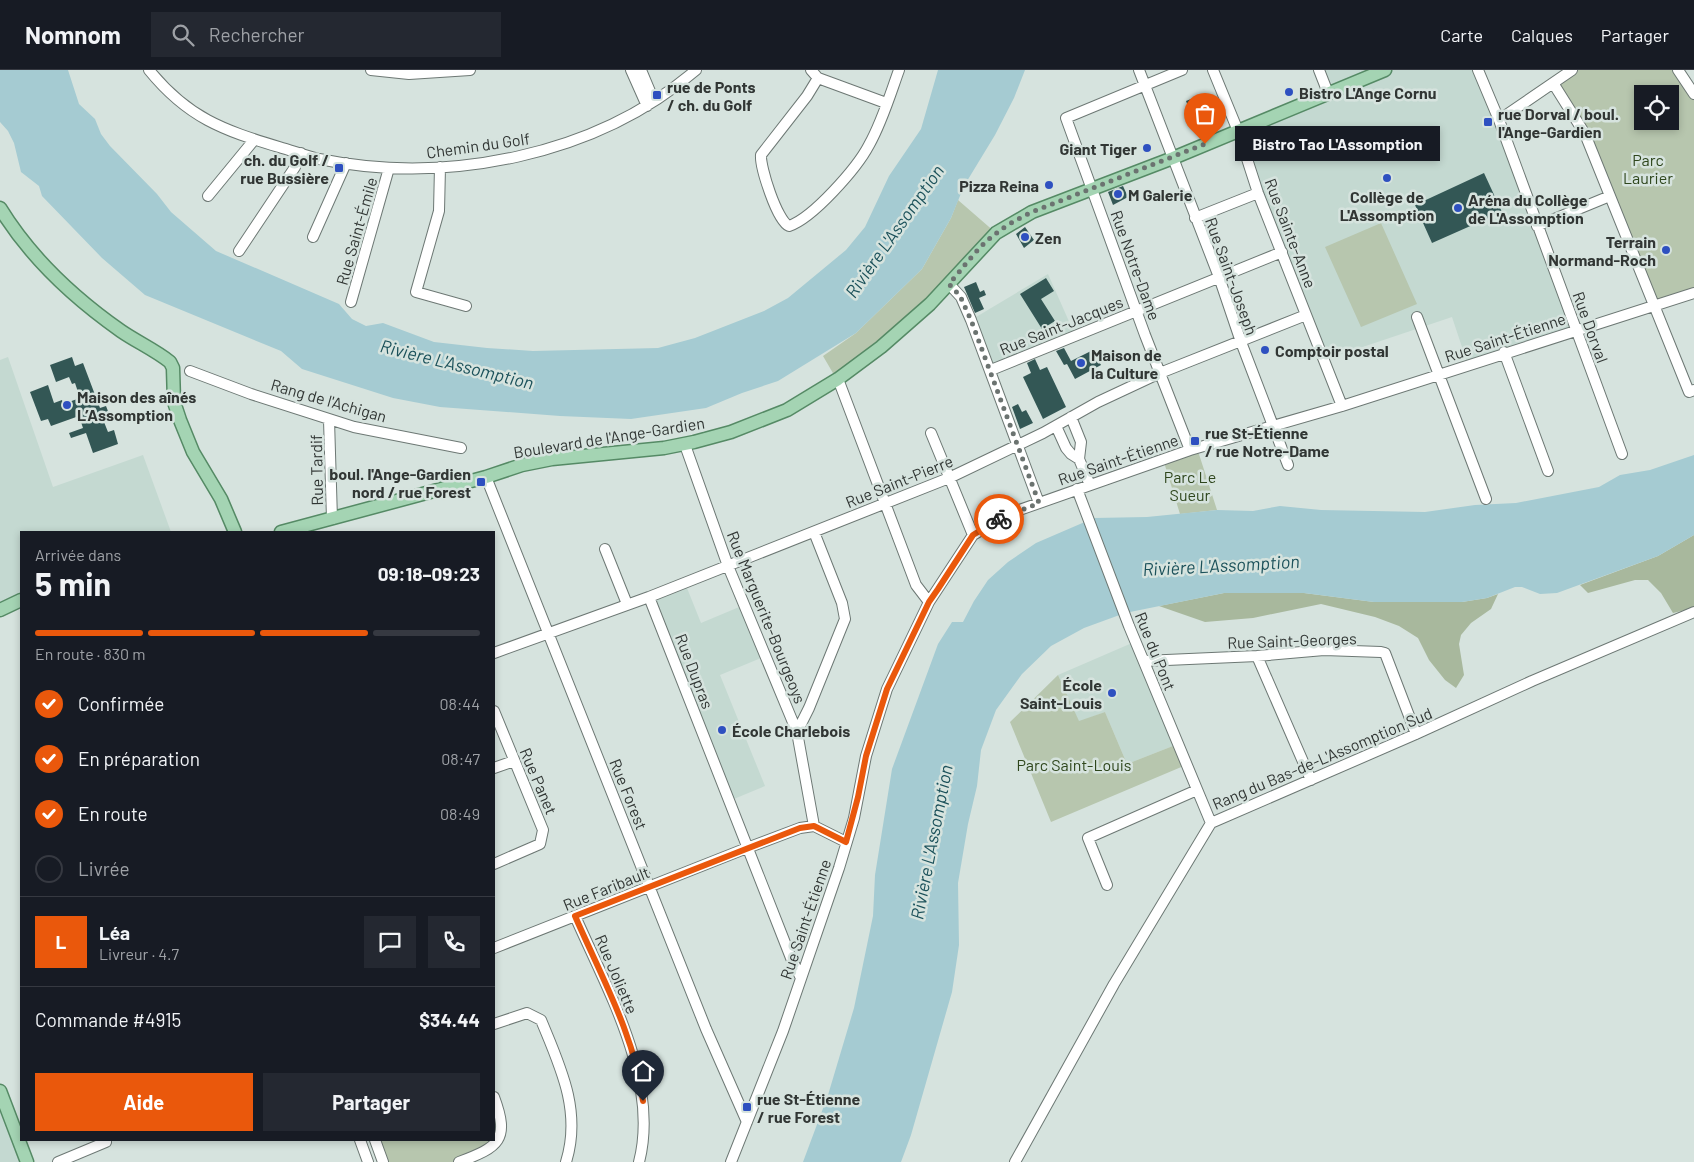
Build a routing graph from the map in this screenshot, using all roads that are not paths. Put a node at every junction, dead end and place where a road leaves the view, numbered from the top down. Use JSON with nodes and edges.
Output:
{"nodes":[{"id":1,"x":149,"y":70,"type":"edge"},
{"id":2,"x":372,"y":70,"type":"edge"},
{"id":3,"x":470,"y":70,"type":"edge"},
{"id":4,"x":631,"y":70,"type":"edge"},
{"id":5,"x":641,"y":70,"type":"edge"},
{"id":6,"x":696,"y":70,"type":"edge"},
{"id":7,"x":899,"y":70,"type":"edge"},
{"id":8,"x":1138,"y":70,"type":"edge"},
{"id":9,"x":1182,"y":70,"type":"edge"},
{"id":10,"x":1213,"y":70,"type":"edge"},
{"id":11,"x":1319,"y":70,"type":"edge"},
{"id":12,"x":1385,"y":70,"type":"edge"},
{"id":13,"x":1478,"y":70,"type":"edge"},
{"id":14,"x":1572,"y":70,"type":"edge"},
{"id":15,"x":1678,"y":70,"type":"edge"},
{"id":16,"x":814,"y":74,"type":"edge"},
{"id":17,"x":1553,"y":83,"type":"junction"},
{"id":18,"x":1145,"y":86,"type":"junction"},
{"id":19,"x":1328,"y":93,"type":"junction"},
{"id":20,"x":1694,"y":94,"type":"edge"},
{"id":21,"x":651,"y":103,"type":"junction"},
{"id":22,"x":886,"y":104,"type":"junction"},
{"id":23,"x":1499,"y":120,"type":"junction"},
{"id":24,"x":1238,"y":131,"type":"junction"},
{"id":25,"x":254,"y":140,"type":"junction"},
{"id":26,"x":301,"y":153,"type":"junction"},
{"id":27,"x":1172,"y":158,"type":"junction"},
{"id":28,"x":346,"y":162,"type":"junction"},
{"id":29,"x":440,"y":167,"type":"junction"},
{"id":30,"x":389,"y":168,"type":"junction"},
{"id":31,"x":1093,"y":190,"type":"junction"},
{"id":32,"x":1258,"y":193,"type":"junction"},
{"id":33,"x":208,"y":196,"type":"dead end"},
{"id":34,"x":1610,"y":196,"type":"junction"},
{"id":35,"x":0,"y":208,"type":"edge"},
{"id":36,"x":1195,"y":218,"type":"junction"},
{"id":37,"x":1537,"y":226,"type":"junction"},
{"id":38,"x":313,"y":237,"type":"dead end"},
{"id":39,"x":239,"y":251,"type":"dead end"},
{"id":40,"x":1282,"y":252,"type":"junction"},
{"id":41,"x":1219,"y":277,"type":"junction"},
{"id":42,"x":949,"y":284,"type":"junction"},
{"id":43,"x":1694,"y":293,"type":"edge"},
{"id":44,"x":351,"y":302,"type":"dead end"},
{"id":45,"x":466,"y":306,"type":"dead end"},
{"id":46,"x":1655,"y":306,"type":"junction"},
{"id":47,"x":1136,"y":311,"type":"junction"},
{"id":48,"x":1306,"y":315,"type":"junction"},
{"id":49,"x":1417,"y":316,"type":"dead end"},
{"id":50,"x":1576,"y":330,"type":"junction"},
{"id":51,"x":1240,"y":342,"type":"junction"},
{"id":52,"x":1504,"y":352,"type":"junction"},
{"id":53,"x":991,"y":370,"type":"junction"},
{"id":54,"x":190,"y":371,"type":"dead end"},
{"id":55,"x":1160,"y":373,"type":"junction"},
{"id":56,"x":1439,"y":374,"type":"junction"},
{"id":57,"x":838,"y":379,"type":"junction"},
{"id":58,"x":1691,"y":391,"type":"edge"},
{"id":59,"x":1342,"y":406,"type":"junction"},
{"id":60,"x":1071,"y":417,"type":"junction"},
{"id":61,"x":329,"y":420,"type":"junction"},
{"id":62,"x":1274,"y":425,"type":"junction"},
{"id":63,"x":1056,"y":426,"type":"junction"},
{"id":64,"x":931,"y":433,"type":"dead end"},
{"id":65,"x":1018,"y":444,"type":"junction"},
{"id":66,"x":685,"y":445,"type":"junction"},
{"id":67,"x":461,"y":448,"type":"dead end"},
{"id":68,"x":1190,"y":450,"type":"junction"},
{"id":69,"x":1622,"y":454,"type":"dead end"},
{"id":70,"x":1079,"y":459,"type":"junction"},
{"id":71,"x":1288,"y":464,"type":"dead end"},
{"id":72,"x":1548,"y":471,"type":"dead end"},
{"id":73,"x":486,"y":477,"type":"junction"},
{"id":74,"x":949,"y":478,"type":"junction"},
{"id":75,"x":1090,"y":485,"type":"junction"},
{"id":76,"x":1077,"y":489,"type":"junction"},
{"id":77,"x":1486,"y":499,"type":"dead end"},
{"id":78,"x":1039,"y":503,"type":"junction"},
{"id":79,"x":884,"y":504,"type":"junction"},
{"id":80,"x":332,"y":519,"type":"junction"},
{"id":81,"x":231,"y":529,"type":"edge"},
{"id":82,"x":285,"y":531,"type":"edge"},
{"id":83,"x":814,"y":532,"type":"junction"},
{"id":84,"x":973,"y":535,"type":"junction"},
{"id":85,"x":605,"y":549,"type":"dead end"},
{"id":86,"x":728,"y":566,"type":"junction"},
{"id":87,"x":650,"y":597,"type":"junction"},
{"id":88,"x":20,"y":600,"type":"edge"},
{"id":89,"x":929,"y":602,"type":"junction"},
{"id":90,"x":627,"y":604,"type":"junction"},
{"id":91,"x":0,"y":610,"type":"edge"},
{"id":92,"x":1694,"y":612,"type":"edge"},
{"id":93,"x":548,"y":632,"type":"junction"},
{"id":94,"x":495,"y":653,"type":"edge"},
{"id":95,"x":1257,"y":656,"type":"junction"},
{"id":96,"x":1144,"y":661,"type":"junction"},
{"id":97,"x":495,"y":714,"type":"edge"},
{"id":98,"x":798,"y":732,"type":"junction"},
{"id":99,"x":1416,"y":734,"type":"junction"},
{"id":100,"x":514,"y":761,"type":"junction"},
{"id":101,"x":495,"y":768,"type":"edge"},
{"id":102,"x":1311,"y":780,"type":"junction"},
{"id":103,"x":1197,"y":790,"type":"junction"},
{"id":104,"x":1211,"y":823,"type":"junction"},
{"id":105,"x":814,"y":826,"type":"junction"},
{"id":106,"x":846,"y":842,"type":"junction"},
{"id":107,"x":747,"y":848,"type":"junction"},
{"id":108,"x":495,"y":864,"type":"edge"},
{"id":109,"x":1107,"y":885,"type":"dead end"},
{"id":110,"x":649,"y":886,"type":"junction"},
{"id":111,"x":575,"y":916,"type":"junction"},
{"id":112,"x":495,"y":948,"type":"edge"},
{"id":113,"x":801,"y":978,"type":"junction"},
{"id":114,"x":495,"y":1024,"type":"edge"},
{"id":115,"x":0,"y":1091,"type":"edge"},
{"id":116,"x":495,"y":1099,"type":"edge"},
{"id":117,"x":747,"y":1122,"type":"junction"},
{"id":118,"x":360,"y":1141,"type":"edge"},
{"id":119,"x":374,"y":1141,"type":"edge"},
{"id":120,"x":106,"y":1142,"type":"dead end"},
{"id":121,"x":27,"y":1162,"type":"edge"},
{"id":122,"x":58,"y":1162,"type":"edge"},
{"id":123,"x":368,"y":1162,"type":"edge"},
{"id":124,"x":383,"y":1162,"type":"edge"},
{"id":125,"x":459,"y":1162,"type":"edge"},
{"id":126,"x":566,"y":1162,"type":"edge"},
{"id":127,"x":639,"y":1162,"type":"edge"},
{"id":128,"x":731,"y":1162,"type":"edge"},
{"id":129,"x":1015,"y":1162,"type":"edge"}],
"edges":[{"from":1,"to":25,"type":"street","name":"Chemin du Golf"},
{"from":2,"to":3,"type":"street"},
{"from":4,"to":21,"type":"street"},
{"from":5,"to":21,"type":"street"},
{"from":6,"to":21,"type":"street","name":"Chemin du Golf"},
{"from":7,"to":22,"type":"street"},
{"from":8,"to":18,"type":"street","name":"Rue Saint-Joseph"},
{"from":9,"to":18,"type":"street"},
{"from":10,"to":24,"type":"street","name":"Rue Sainte-Anne"},
{"from":11,"to":19,"type":"street"},
{"from":12,"to":19,"type":"main road","name":"Boulevard de l'Ange-Gardien"},
{"from":13,"to":23,"type":"street","name":"Rue Dorval"},
{"from":14,"to":17,"type":"street"},
{"from":15,"to":20,"type":"street"},
{"from":16,"to":22,"type":"street"},
{"from":16,"to":22,"type":"street"},
{"from":17,"to":23,"type":"street"},
{"from":17,"to":34,"type":"street"},
{"from":18,"to":27,"type":"street","name":"Rue Saint-Joseph"},
{"from":18,"to":31,"type":"street","name":"Rue Notre-Dame"},
{"from":19,"to":24,"type":"main road","name":"Boulevard de l'Ange-Gardien"},
{"from":21,"to":29,"type":"street","name":"Chemin du Golf"},
{"from":23,"to":37,"type":"street","name":"Rue Dorval"},
{"from":24,"to":27,"type":"main road","name":"Boulevard de l'Ange-Gardien"},
{"from":24,"to":32,"type":"street","name":"Rue Sainte-Anne"},
{"from":25,"to":26,"type":"street","name":"Chemin du Golf"},
{"from":25,"to":33,"type":"street"},
{"from":26,"to":28,"type":"street","name":"Chemin du Golf"},
{"from":26,"to":39,"type":"street"},
{"from":27,"to":31,"type":"main road","name":"Boulevard de l'Ange-Gardien"},
{"from":27,"to":36,"type":"street","name":"Rue Saint-Joseph"},
{"from":28,"to":30,"type":"street","name":"Chemin du Golf"},
{"from":28,"to":38,"type":"street"},
{"from":29,"to":30,"type":"street","name":"Chemin du Golf"},
{"from":29,"to":45,"type":"street"},
{"from":30,"to":44,"type":"street","name":"Rue Saint-Émile"},
{"from":31,"to":42,"type":"main road","name":"Boulevard de l'Ange-Gardien"},
{"from":31,"to":47,"type":"street","name":"Rue Notre-Dame"},
{"from":32,"to":36,"type":"street"},
{"from":32,"to":40,"type":"street","name":"Rue Sainte-Anne"},
{"from":34,"to":37,"type":"street"},
{"from":34,"to":46,"type":"street"},
{"from":35,"to":81,"type":"main road"},
{"from":36,"to":41,"type":"street","name":"Rue Saint-Joseph"},
{"from":37,"to":50,"type":"street","name":"Rue Dorval"},
{"from":40,"to":41,"type":"street","name":"Rue Saint-Jacques"},
{"from":40,"to":48,"type":"street","name":"Rue Sainte-Anne"},
{"from":41,"to":47,"type":"street","name":"Rue Saint-Jacques"},
{"from":41,"to":51,"type":"street","name":"Rue Saint-Joseph"},
{"from":42,"to":53,"type":"street"},
{"from":42,"to":57,"type":"main road","name":"Boulevard de l'Ange-Gardien"},
{"from":43,"to":46,"type":"street","name":"Rue Saint-Étienne"},
{"from":46,"to":50,"type":"street","name":"Rue Saint-Étienne"},
{"from":46,"to":58,"type":"street"},
{"from":47,"to":53,"type":"street","name":"Rue Saint-Jacques"},
{"from":47,"to":55,"type":"street","name":"Rue Notre-Dame"},
{"from":48,"to":51,"type":"street","name":"Rue Saint-Pierre"},
{"from":48,"to":59,"type":"street","name":"Rue Sainte-Anne"},
{"from":49,"to":56,"type":"street"},
{"from":50,"to":52,"type":"street","name":"Rue Saint-Étienne"},
{"from":50,"to":69,"type":"street","name":"Rue Dorval"},
{"from":51,"to":55,"type":"street","name":"Rue Saint-Pierre"},
{"from":51,"to":62,"type":"street","name":"Rue Saint-Joseph"},
{"from":52,"to":56,"type":"street","name":"Rue Saint-Étienne"},
{"from":52,"to":72,"type":"street"},
{"from":53,"to":65,"type":"street"},
{"from":54,"to":61,"type":"street","name":"Rang de l'Achigan"},
{"from":55,"to":60,"type":"street","name":"Rue Saint-Pierre"},
{"from":55,"to":68,"type":"street","name":"Rue Notre-Dame"},
{"from":56,"to":59,"type":"street","name":"Rue Saint-Étienne"},
{"from":56,"to":77,"type":"street"},
{"from":57,"to":66,"type":"main road","name":"Boulevard de l'Ange-Gardien"},
{"from":57,"to":79,"type":"street"},
{"from":59,"to":62,"type":"street","name":"Rue Saint-Étienne"},
{"from":60,"to":63,"type":"street","name":"Rue Saint-Pierre"},
{"from":60,"to":70,"type":"street"},
{"from":61,"to":67,"type":"street","name":"Rang de l'Achigan"},
{"from":61,"to":80,"type":"street","name":"Rue Tardif"},
{"from":62,"to":68,"type":"street","name":"Rue Saint-Étienne"},
{"from":62,"to":71,"type":"street","name":"Rue Saint-Joseph"},
{"from":63,"to":65,"type":"street","name":"Rue Saint-Pierre"},
{"from":63,"to":70,"type":"street"},
{"from":64,"to":74,"type":"street"},
{"from":65,"to":74,"type":"street","name":"Rue Saint-Pierre"},
{"from":65,"to":78,"type":"street"},
{"from":66,"to":73,"type":"main road","name":"Boulevard de l'Ange-Gardien"},
{"from":66,"to":86,"type":"street","name":"Rue Marguerite-Bourgeoys"},
{"from":68,"to":75,"type":"street","name":"Rue Saint-Étienne"},
{"from":70,"to":75,"type":"street"},
{"from":73,"to":80,"type":"main road","name":"Boulevard de l'Ange-Gardien"},
{"from":73,"to":93,"type":"street","name":"Rue Forest"},
{"from":74,"to":79,"type":"street","name":"Rue Saint-Pierre"},
{"from":74,"to":84,"type":"street"},
{"from":75,"to":76,"type":"street","name":"Rue Saint-Étienne"},
{"from":76,"to":78,"type":"street","name":"Rue Saint-Étienne"},
{"from":76,"to":96,"type":"street","name":"Rue du Pont"},
{"from":78,"to":84,"type":"street","name":"Rue Saint-Étienne"},
{"from":79,"to":83,"type":"street","name":"Rue Saint-Pierre"},
{"from":79,"to":89,"type":"street"},
{"from":80,"to":82,"type":"main road","name":"Boulevard de l'Ange-Gardien"},
{"from":83,"to":86,"type":"street","name":"Rue Saint-Pierre"},
{"from":83,"to":98,"type":"street"},
{"from":84,"to":89,"type":"street","name":"Rue Saint-Étienne"},
{"from":85,"to":90,"type":"street"},
{"from":86,"to":87,"type":"street","name":"Rue Saint-Pierre"},
{"from":86,"to":98,"type":"street","name":"Rue Marguerite-Bourgeoys"},
{"from":87,"to":90,"type":"street","name":"Rue Saint-Pierre"},
{"from":87,"to":107,"type":"street","name":"Rue Dupras"},
{"from":88,"to":91,"type":"main road"},
{"from":89,"to":106,"type":"street","name":"Rue Saint-Étienne"},
{"from":90,"to":93,"type":"street","name":"Rue Saint-Pierre"},
{"from":92,"to":99,"type":"street","name":"Rang du Bas-de-L'Assomption Sud"},
{"from":93,"to":94,"type":"street","name":"Rue Saint-Pierre"},
{"from":93,"to":110,"type":"street","name":"Rue Forest"},
{"from":95,"to":96,"type":"street","name":"Rue Saint-Georges"},
{"from":95,"to":99,"type":"street","name":"Rue Saint-Georges"},
{"from":95,"to":102,"type":"street"},
{"from":96,"to":103,"type":"street","name":"Rue du Pont"},
{"from":97,"to":100,"type":"street","name":"Rue Panet"},
{"from":98,"to":105,"type":"street","name":"Rue Marguerite-Bourgeoys"},
{"from":99,"to":102,"type":"street","name":"Rang du Bas-de-L'Assomption Sud"},
{"from":100,"to":101,"type":"street"},
{"from":100,"to":108,"type":"street","name":"Rue Panet"},
{"from":102,"to":104,"type":"street","name":"Rang du Bas-de-L'Assomption Sud"},
{"from":103,"to":104,"type":"street","name":"Rue du Pont"},
{"from":103,"to":109,"type":"street"},
{"from":104,"to":129,"type":"street","name":"Rang du Bas-de-L'Assomption Sud"},
{"from":105,"to":106,"type":"street"},
{"from":105,"to":107,"type":"street","name":"Rue Faribault"},
{"from":106,"to":113,"type":"street","name":"Rue Saint-Étienne"},
{"from":107,"to":110,"type":"street","name":"Rue Faribault"},
{"from":107,"to":113,"type":"street","name":"Rue Dupras"},
{"from":110,"to":111,"type":"street","name":"Rue Faribault"},
{"from":110,"to":117,"type":"street","name":"Rue Forest"},
{"from":111,"to":112,"type":"street","name":"Rue Faribault"},
{"from":111,"to":127,"type":"street","name":"Rue Joliette"},
{"from":113,"to":117,"type":"street","name":"Rue Saint-Étienne"},
{"from":114,"to":126,"type":"street"},
{"from":115,"to":121,"type":"main road"},
{"from":116,"to":125,"type":"street"},
{"from":117,"to":128,"type":"street","name":"Rue Saint-Étienne"},
{"from":118,"to":123,"type":"street"},
{"from":119,"to":124,"type":"street"},
{"from":120,"to":122,"type":"street"}]}
